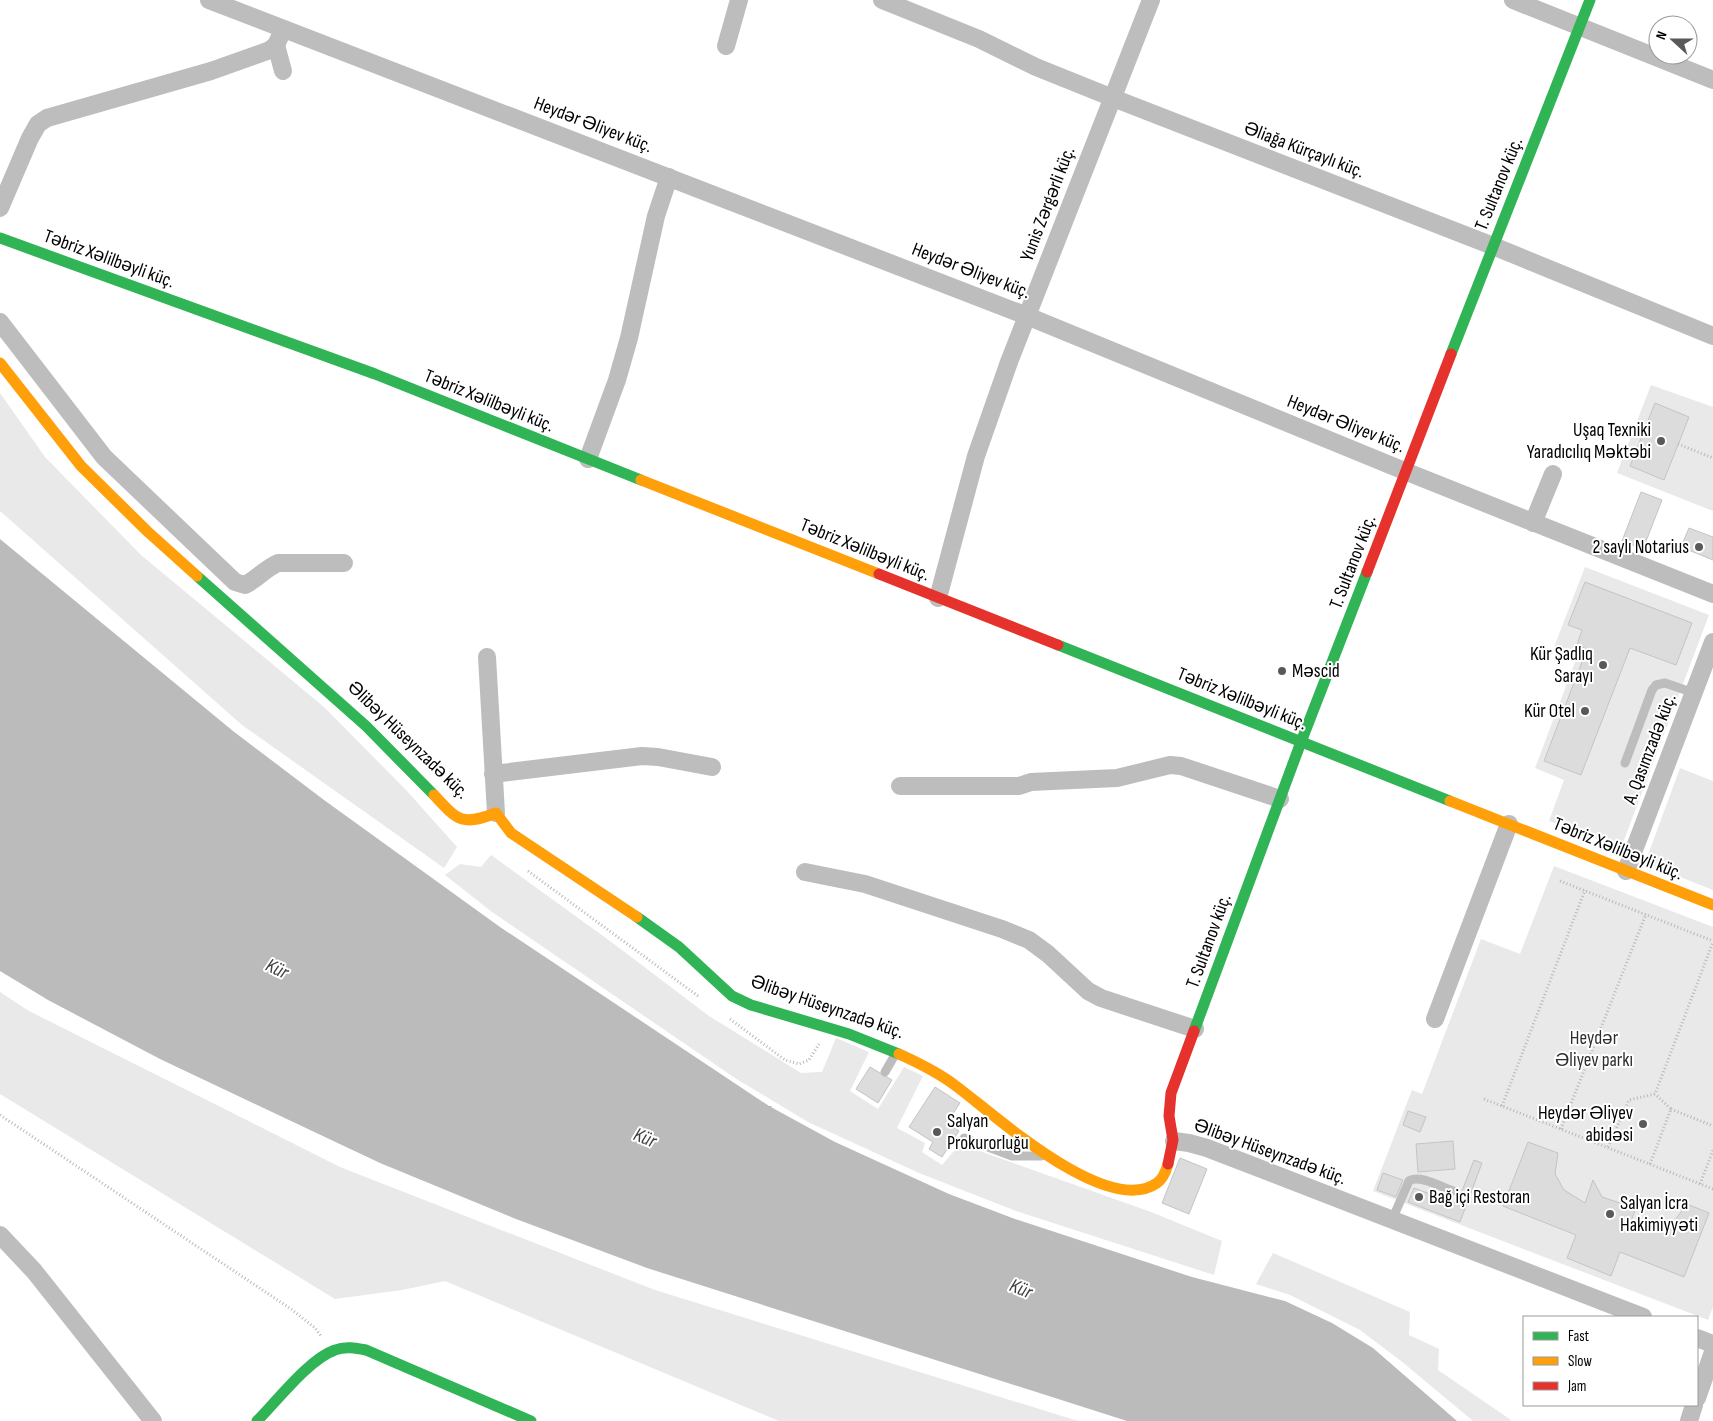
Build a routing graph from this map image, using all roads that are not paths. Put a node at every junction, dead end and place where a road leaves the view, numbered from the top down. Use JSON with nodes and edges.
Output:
{"nodes":[{"id":1,"x":209,"y":0,"type":"edge"},
{"id":2,"x":739,"y":0,"type":"edge"},
{"id":3,"x":882,"y":0,"type":"edge"},
{"id":4,"x":1151,"y":0,"type":"edge"},
{"id":5,"x":1513,"y":0,"type":"edge"},
{"id":6,"x":1590,"y":0,"type":"edge"},
{"id":7,"x":1580,"y":26,"type":"junction"},
{"id":8,"x":279,"y":37,"type":"junction"},
{"id":9,"x":726,"y":46,"type":"dead end"},
{"id":10,"x":283,"y":71,"type":"dead end"},
{"id":11,"x":1713,"y":80,"type":"edge"},
{"id":12,"x":1113,"y":98,"type":"junction"},
{"id":13,"x":669,"y":177,"type":"junction"},
{"id":14,"x":0,"y":208,"type":"edge"},
{"id":15,"x":0,"y":238,"type":"edge"},
{"id":16,"x":1493,"y":246,"type":"junction"},
{"id":17,"x":1027,"y":316,"type":"junction"},
{"id":18,"x":0,"y":322,"type":"edge"},
{"id":19,"x":1713,"y":336,"type":"edge"},
{"id":20,"x":0,"y":363,"type":"edge"},
{"id":21,"x":588,"y":459,"type":"junction"},
{"id":22,"x":1407,"y":472,"type":"junction"},
{"id":23,"x":1553,"y":474,"type":"dead end"},
{"id":24,"x":1533,"y":522,"type":"junction"},
{"id":25,"x":344,"y":563,"type":"dead end"},
{"id":26,"x":1713,"y":594,"type":"edge"},
{"id":27,"x":938,"y":598,"type":"junction"},
{"id":28,"x":1713,"y":642,"type":"edge"},
{"id":29,"x":487,"y":657,"type":"dead end"},
{"id":30,"x":1694,"y":693,"type":"junction"},
{"id":31,"x":1301,"y":742,"type":"junction"},
{"id":32,"x":1625,"y":764,"type":"dead end"},
{"id":33,"x":712,"y":767,"type":"dead end"},
{"id":34,"x":493,"y":774,"type":"junction"},
{"id":35,"x":900,"y":786,"type":"dead end"},
{"id":36,"x":1280,"y":799,"type":"junction"},
{"id":37,"x":496,"y":813,"type":"junction"},
{"id":38,"x":1509,"y":824,"type":"junction"},
{"id":39,"x":1626,"y":871,"type":"junction"},
{"id":40,"x":806,"y":872,"type":"dead end"},
{"id":41,"x":1713,"y":906,"type":"edge"},
{"id":42,"x":1435,"y":1019,"type":"dead end"},
{"id":43,"x":1195,"y":1029,"type":"junction"},
{"id":44,"x":896,"y":1052,"type":"junction"},
{"id":45,"x":885,"y":1072,"type":"dead end"},
{"id":46,"x":964,"y":1138,"type":"dead end"},
{"id":47,"x":1174,"y":1141,"type":"junction"},
{"id":48,"x":1049,"y":1156,"type":"junction"},
{"id":49,"x":1453,"y":1191,"type":"dead end"},
{"id":50,"x":1392,"y":1220,"type":"junction"},
{"id":51,"x":0,"y":1235,"type":"edge"},
{"id":52,"x":1640,"y":1316,"type":"edge"},
{"id":53,"x":1698,"y":1338,"type":"edge"},
{"id":54,"x":1713,"y":1344,"type":"edge"},
{"id":55,"x":1713,"y":1352,"type":"edge"},
{"id":56,"x":1698,"y":1395,"type":"edge"},
{"id":57,"x":1694,"y":1406,"type":"edge"},
{"id":58,"x":153,"y":1421,"type":"edge"},
{"id":59,"x":257,"y":1421,"type":"edge"},
{"id":60,"x":531,"y":1421,"type":"edge"},
{"id":61,"x":1688,"y":1421,"type":"edge"}],
"edges":[{"from":1,"to":8,"type":"street","name":"Heydər Əliyev küç."},
{"from":2,"to":9,"type":"street"},
{"from":3,"to":12,"type":"street","name":"Əliağa Kürçaylı küç."},
{"from":4,"to":12,"type":"street","name":"Yunis Zərgərli küç."},
{"from":5,"to":7,"type":"street"},
{"from":6,"to":7,"type":"street","name":"T. Sultanov küç."},
{"from":7,"to":11,"type":"street"},
{"from":7,"to":16,"type":"street","name":"T. Sultanov küç."},
{"from":8,"to":10,"type":"street"},
{"from":8,"to":13,"type":"street","name":"Heydər Əliyev küç."},
{"from":8,"to":14,"type":"street"},
{"from":12,"to":16,"type":"street","name":"Əliağa Kürçaylı küç."},
{"from":12,"to":17,"type":"street","name":"Yunis Zərgərli küç."},
{"from":13,"to":17,"type":"street","name":"Heydər Əliyev küç."},
{"from":13,"to":21,"type":"street"},
{"from":15,"to":21,"type":"street","name":"Təbriz Xəlilbəyli küç."},
{"from":16,"to":19,"type":"street","name":"Əliağa Kürçaylı küç."},
{"from":16,"to":22,"type":"street","name":"T. Sultanov küç."},
{"from":17,"to":22,"type":"street","name":"Heydər Əliyev küç."},
{"from":17,"to":27,"type":"street","name":"Yunis Zərgərli küç."},
{"from":18,"to":25,"type":"street"},
{"from":20,"to":37,"type":"street","name":"Əlibəy Hüseynzadə küç."},
{"from":21,"to":27,"type":"street","name":"Təbriz Xəlilbəyli küç."},
{"from":22,"to":24,"type":"street","name":"Heydər Əliyev küç."},
{"from":22,"to":31,"type":"street","name":"T. Sultanov küç."},
{"from":23,"to":24,"type":"street"},
{"from":24,"to":26,"type":"street","name":"Heydər Əliyev küç."},
{"from":27,"to":31,"type":"street","name":"Təbriz Xəlilbəyli küç."},
{"from":28,"to":30,"type":"street","name":"A. Qasımzadə küç."},
{"from":29,"to":34,"type":"street"},
{"from":30,"to":32,"type":"lane"},
{"from":30,"to":39,"type":"street","name":"A. Qasımzadə küç."},
{"from":31,"to":36,"type":"street","name":"T. Sultanov küç."},
{"from":31,"to":38,"type":"street","name":"Təbriz Xəlilbəyli küç."},
{"from":33,"to":34,"type":"street"},
{"from":34,"to":37,"type":"street"},
{"from":35,"to":36,"type":"street"},
{"from":36,"to":43,"type":"street","name":"T. Sultanov küç."},
{"from":37,"to":44,"type":"street","name":"Əlibəy Hüseynzadə küç."},
{"from":38,"to":39,"type":"street","name":"Təbriz Xəlilbəyli küç."},
{"from":38,"to":42,"type":"street"},
{"from":39,"to":41,"type":"street","name":"Təbriz Xəlilbəyli küç."},
{"from":40,"to":43,"type":"street"},
{"from":43,"to":47,"type":"street","name":"T. Sultanov küç."},
{"from":44,"to":45,"type":"lane"},
{"from":44,"to":48,"type":"street","name":"Əlibəy Hüseynzadə küç."},
{"from":46,"to":48,"type":"lane"},
{"from":47,"to":48,"type":"street","name":"Əlibəy Hüseynzadə küç."},
{"from":47,"to":50,"type":"street","name":"Əlibəy Hüseynzadə küç."},
{"from":49,"to":50,"type":"lane"},
{"from":50,"to":52,"type":"street","name":"Əlibəy Hüseynzadə küç."},
{"from":51,"to":58,"type":"street"},
{"from":53,"to":54,"type":"street"},
{"from":55,"to":56,"type":"street"},
{"from":57,"to":61,"type":"street"},
{"from":59,"to":60,"type":"street"}]}
